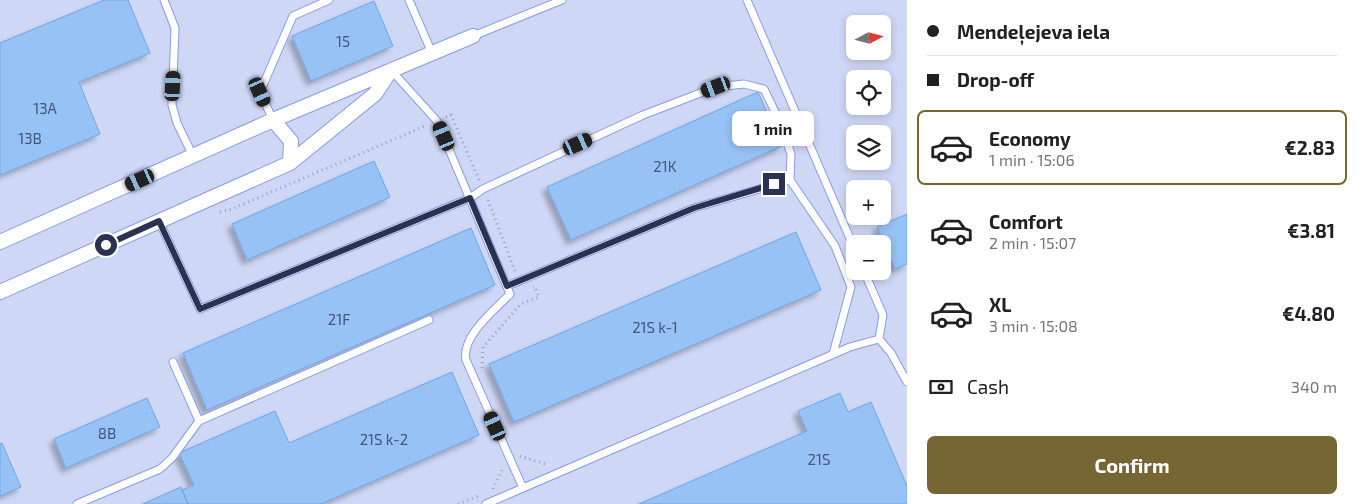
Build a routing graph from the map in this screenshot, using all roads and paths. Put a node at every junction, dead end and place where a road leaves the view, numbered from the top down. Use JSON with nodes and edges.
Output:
{"nodes":[{"id":1,"x":164,"y":0,"type":"edge"},
{"id":2,"x":329,"y":0,"type":"edge"},
{"id":3,"x":409,"y":0,"type":"edge"},
{"id":4,"x":562,"y":0,"type":"edge"},
{"id":5,"x":747,"y":0,"type":"edge"},
{"id":6,"x":473,"y":36,"type":"joint"},
{"id":7,"x":432,"y":53,"type":"junction"},
{"id":8,"x":391,"y":70,"type":"junction"},
{"id":9,"x":273,"y":120,"type":"junction"},
{"id":10,"x":193,"y":156,"type":"junction"},
{"id":11,"x":290,"y":163,"type":"junction"},
{"id":12,"x":790,"y":180,"type":"junction"},
{"id":13,"x":470,"y":198,"type":"junction"},
{"id":14,"x":159,"y":221,"type":"junction"},
{"id":15,"x":849,"y":235,"type":"edge"},
{"id":16,"x":0,"y":242,"type":"edge"},
{"id":17,"x":868,"y":280,"type":"edge"},
{"id":18,"x":507,"y":286,"type":"junction"},
{"id":19,"x":0,"y":292,"type":"edge"},
{"id":20,"x":429,"y":320,"type":"dead end"},
{"id":21,"x":879,"y":339,"type":"junction"},
{"id":22,"x":833,"y":354,"type":"junction"},
{"id":23,"x":173,"y":362,"type":"dead end"},
{"id":24,"x":907,"y":382,"type":"edge"},
{"id":25,"x":199,"y":421,"type":"junction"},
{"id":26,"x":510,"y":460,"type":"junction"},
{"id":27,"x":523,"y":488,"type":"junction"},
{"id":28,"x":77,"y":504,"type":"edge"},
{"id":29,"x":458,"y":504,"type":"edge"},
{"id":30,"x":486,"y":504,"type":"edge"}],
"edges":[{"from":1,"to":10,"type":"lane"},
{"from":2,"to":9,"type":"lane"},
{"from":3,"to":7,"type":"lane"},
{"from":4,"to":6,"type":"lane"},
{"from":5,"to":15,"type":"lane"},
{"from":6,"to":7,"type":"street"},
{"from":7,"to":8,"type":"street"},
{"from":8,"to":9,"type":"street"},
{"from":8,"to":11,"type":"street"},
{"from":8,"to":13,"type":"lane"},
{"from":9,"to":10,"type":"street"},
{"from":9,"to":11,"type":"street"},
{"from":10,"to":16,"type":"street"},
{"from":11,"to":14,"type":"street"},
{"from":12,"to":13,"type":"lane"},
{"from":12,"to":18,"type":"lane"},
{"from":12,"to":22,"type":"lane"},
{"from":13,"to":14,"type":"lane"},
{"from":13,"to":18,"type":"lane"},
{"from":14,"to":19,"type":"street"},
{"from":17,"to":21,"type":"lane"},
{"from":18,"to":26,"type":"lane"},
{"from":20,"to":25,"type":"lane"},
{"from":21,"to":22,"type":"lane"},
{"from":21,"to":24,"type":"lane"},
{"from":22,"to":27,"type":"lane"},
{"from":23,"to":25,"type":"lane"},
{"from":25,"to":28,"type":"lane"},
{"from":26,"to":27,"type":"lane"},
{"from":26,"to":29,"type":"path"},
{"from":27,"to":30,"type":"lane"}]}
